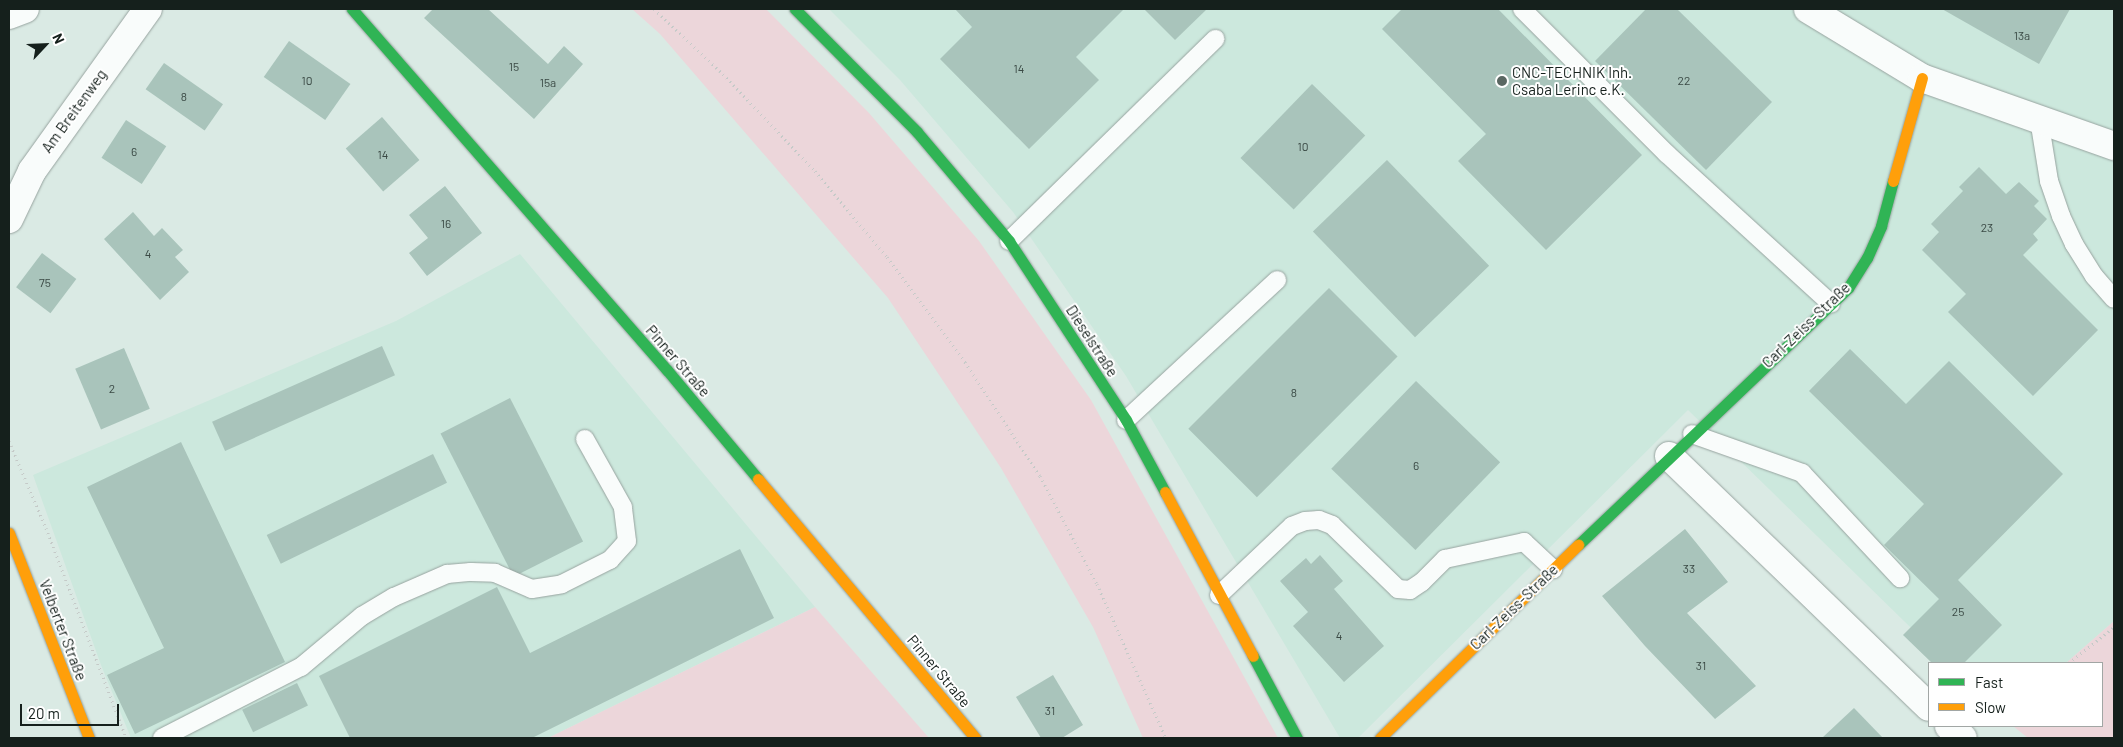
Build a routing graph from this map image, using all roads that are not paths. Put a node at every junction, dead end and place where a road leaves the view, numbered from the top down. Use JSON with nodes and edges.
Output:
{"nodes":[{"id":1,"x":25,"y":9,"type":"edge"},
{"id":2,"x":148,"y":9,"type":"edge"},
{"id":3,"x":352,"y":9,"type":"edge"},
{"id":4,"x":795,"y":9,"type":"edge"},
{"id":5,"x":1522,"y":9,"type":"edge"},
{"id":6,"x":1808,"y":9,"type":"edge"},
{"id":7,"x":9,"y":15,"type":"edge"},
{"id":8,"x":1215,"y":39,"type":"dead end"},
{"id":9,"x":1922,"y":78,"type":"junction"},
{"id":10,"x":2039,"y":119,"type":"junction"},
{"id":11,"x":2114,"y":146,"type":"edge"},
{"id":12,"x":9,"y":219,"type":"edge"},
{"id":13,"x":1009,"y":241,"type":"junction"},
{"id":14,"x":1276,"y":280,"type":"dead end"},
{"id":15,"x":2114,"y":298,"type":"edge"},
{"id":16,"x":1831,"y":304,"type":"junction"},
{"id":17,"x":1126,"y":420,"type":"junction"},
{"id":18,"x":1692,"y":434,"type":"junction"},
{"id":19,"x":585,"y":439,"type":"dead end"},
{"id":20,"x":1669,"y":456,"type":"junction"},
{"id":21,"x":9,"y":533,"type":"edge"},
{"id":22,"x":1553,"y":569,"type":"junction"},
{"id":23,"x":1900,"y":578,"type":"dead end"},
{"id":24,"x":1219,"y":595,"type":"junction"},
{"id":25,"x":1928,"y":706,"type":"edge"},
{"id":26,"x":1950,"y":727,"type":"edge"},
{"id":27,"x":89,"y":738,"type":"edge"},
{"id":28,"x":162,"y":738,"type":"edge"},
{"id":29,"x":975,"y":738,"type":"edge"},
{"id":30,"x":1297,"y":738,"type":"edge"},
{"id":31,"x":1380,"y":738,"type":"edge"},
{"id":32,"x":1963,"y":738,"type":"edge"}],
"edges":[{"from":1,"to":7,"type":"street"},
{"from":2,"to":12,"type":"street","name":"Am Breitenweg"},
{"from":3,"to":29,"type":"street","name":"Pinner Straße"},
{"from":4,"to":13,"type":"street","name":"Dieselstraße"},
{"from":5,"to":16,"type":"lane"},
{"from":6,"to":9,"type":"street"},
{"from":8,"to":13,"type":"lane"},
{"from":9,"to":10,"type":"street"},
{"from":9,"to":16,"type":"street","name":"Carl-Zeiss-Straße"},
{"from":10,"to":11,"type":"street"},
{"from":10,"to":15,"type":"lane"},
{"from":13,"to":17,"type":"street","name":"Dieselstraße"},
{"from":14,"to":17,"type":"lane"},
{"from":16,"to":18,"type":"street","name":"Carl-Zeiss-Straße"},
{"from":17,"to":24,"type":"street","name":"Dieselstraße"},
{"from":18,"to":20,"type":"street","name":"Carl-Zeiss-Straße"},
{"from":18,"to":23,"type":"lane"},
{"from":19,"to":28,"type":"lane"},
{"from":20,"to":22,"type":"street","name":"Carl-Zeiss-Straße"},
{"from":20,"to":25,"type":"street"},
{"from":21,"to":27,"type":"street","name":"Velberter Straße"},
{"from":22,"to":24,"type":"lane"},
{"from":22,"to":31,"type":"street","name":"Carl-Zeiss-Straße"},
{"from":24,"to":30,"type":"street","name":"Dieselstraße"},
{"from":26,"to":32,"type":"street"}]}
